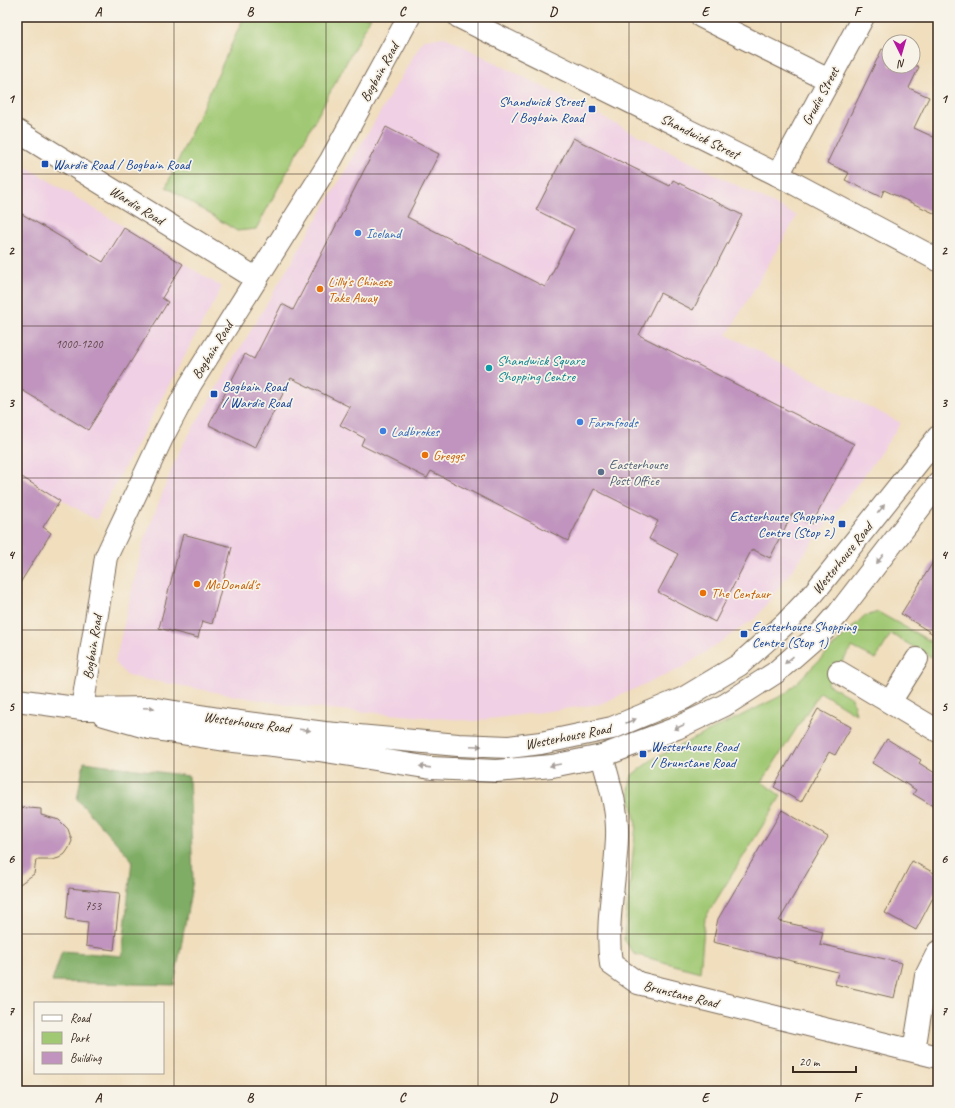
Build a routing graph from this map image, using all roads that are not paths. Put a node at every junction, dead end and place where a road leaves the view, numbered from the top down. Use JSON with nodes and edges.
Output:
{"nodes":[{"id":1,"x":409,"y":17,"type":"edge"},
{"id":2,"x":459,"y":17,"type":"edge"},
{"id":3,"x":702,"y":17,"type":"edge"},
{"id":4,"x":863,"y":17,"type":"edge"},
{"id":5,"x":829,"y":80,"type":"junction"},
{"id":6,"x":17,"y":131,"type":"edge"},
{"id":7,"x":778,"y":175,"type":"junction"},
{"id":8,"x":938,"y":260,"type":"edge"},
{"id":9,"x":257,"y":279,"type":"junction"},
{"id":10,"x":938,"y":437,"type":"edge"},
{"id":11,"x":938,"y":484,"type":"edge"},
{"id":12,"x":917,"y":659,"type":"dead end"},
{"id":13,"x":839,"y":672,"type":"dead end"},
{"id":14,"x":17,"y":700,"type":"edge"},
{"id":15,"x":890,"y":702,"type":"junction"},
{"id":16,"x":82,"y":709,"type":"junction"},
{"id":17,"x":938,"y":731,"type":"edge"},
{"id":18,"x":602,"y":756,"type":"junction"},
{"id":19,"x":938,"y":952,"type":"edge"},
{"id":20,"x":914,"y":1051,"type":"junction"},
{"id":21,"x":938,"y":1057,"type":"edge"}],
"edges":[{"from":1,"to":9,"type":"street","name":"Bogbain Road"},
{"from":2,"to":7,"type":"street","name":"Shandwick Street"},
{"from":3,"to":5,"type":"street"},
{"from":4,"to":5,"type":"street","name":"Grudie Street"},
{"from":5,"to":7,"type":"street","name":"Grudie Street"},
{"from":6,"to":9,"type":"street","name":"Wardie Road"},
{"from":7,"to":8,"type":"street","name":"Shandwick Street"},
{"from":9,"to":16,"type":"street","name":"Bogbain Road"},
{"from":16,"to":10,"type":"street","name":"Westerhouse Road","one_way":true},
{"from":11,"to":18,"type":"street","name":"Westerhouse Road","one_way":true},
{"from":12,"to":15,"type":"street"},
{"from":13,"to":15,"type":"street"},
{"from":14,"to":16,"type":"street","name":"Westerhouse Road"},
{"from":15,"to":17,"type":"street"},
{"from":18,"to":16,"type":"street","name":"Westerhouse Road","one_way":true},
{"from":18,"to":20,"type":"street","name":"Brunstane Road"},
{"from":19,"to":20,"type":"street"},
{"from":20,"to":21,"type":"street","name":"Brunstane Road"}]}
